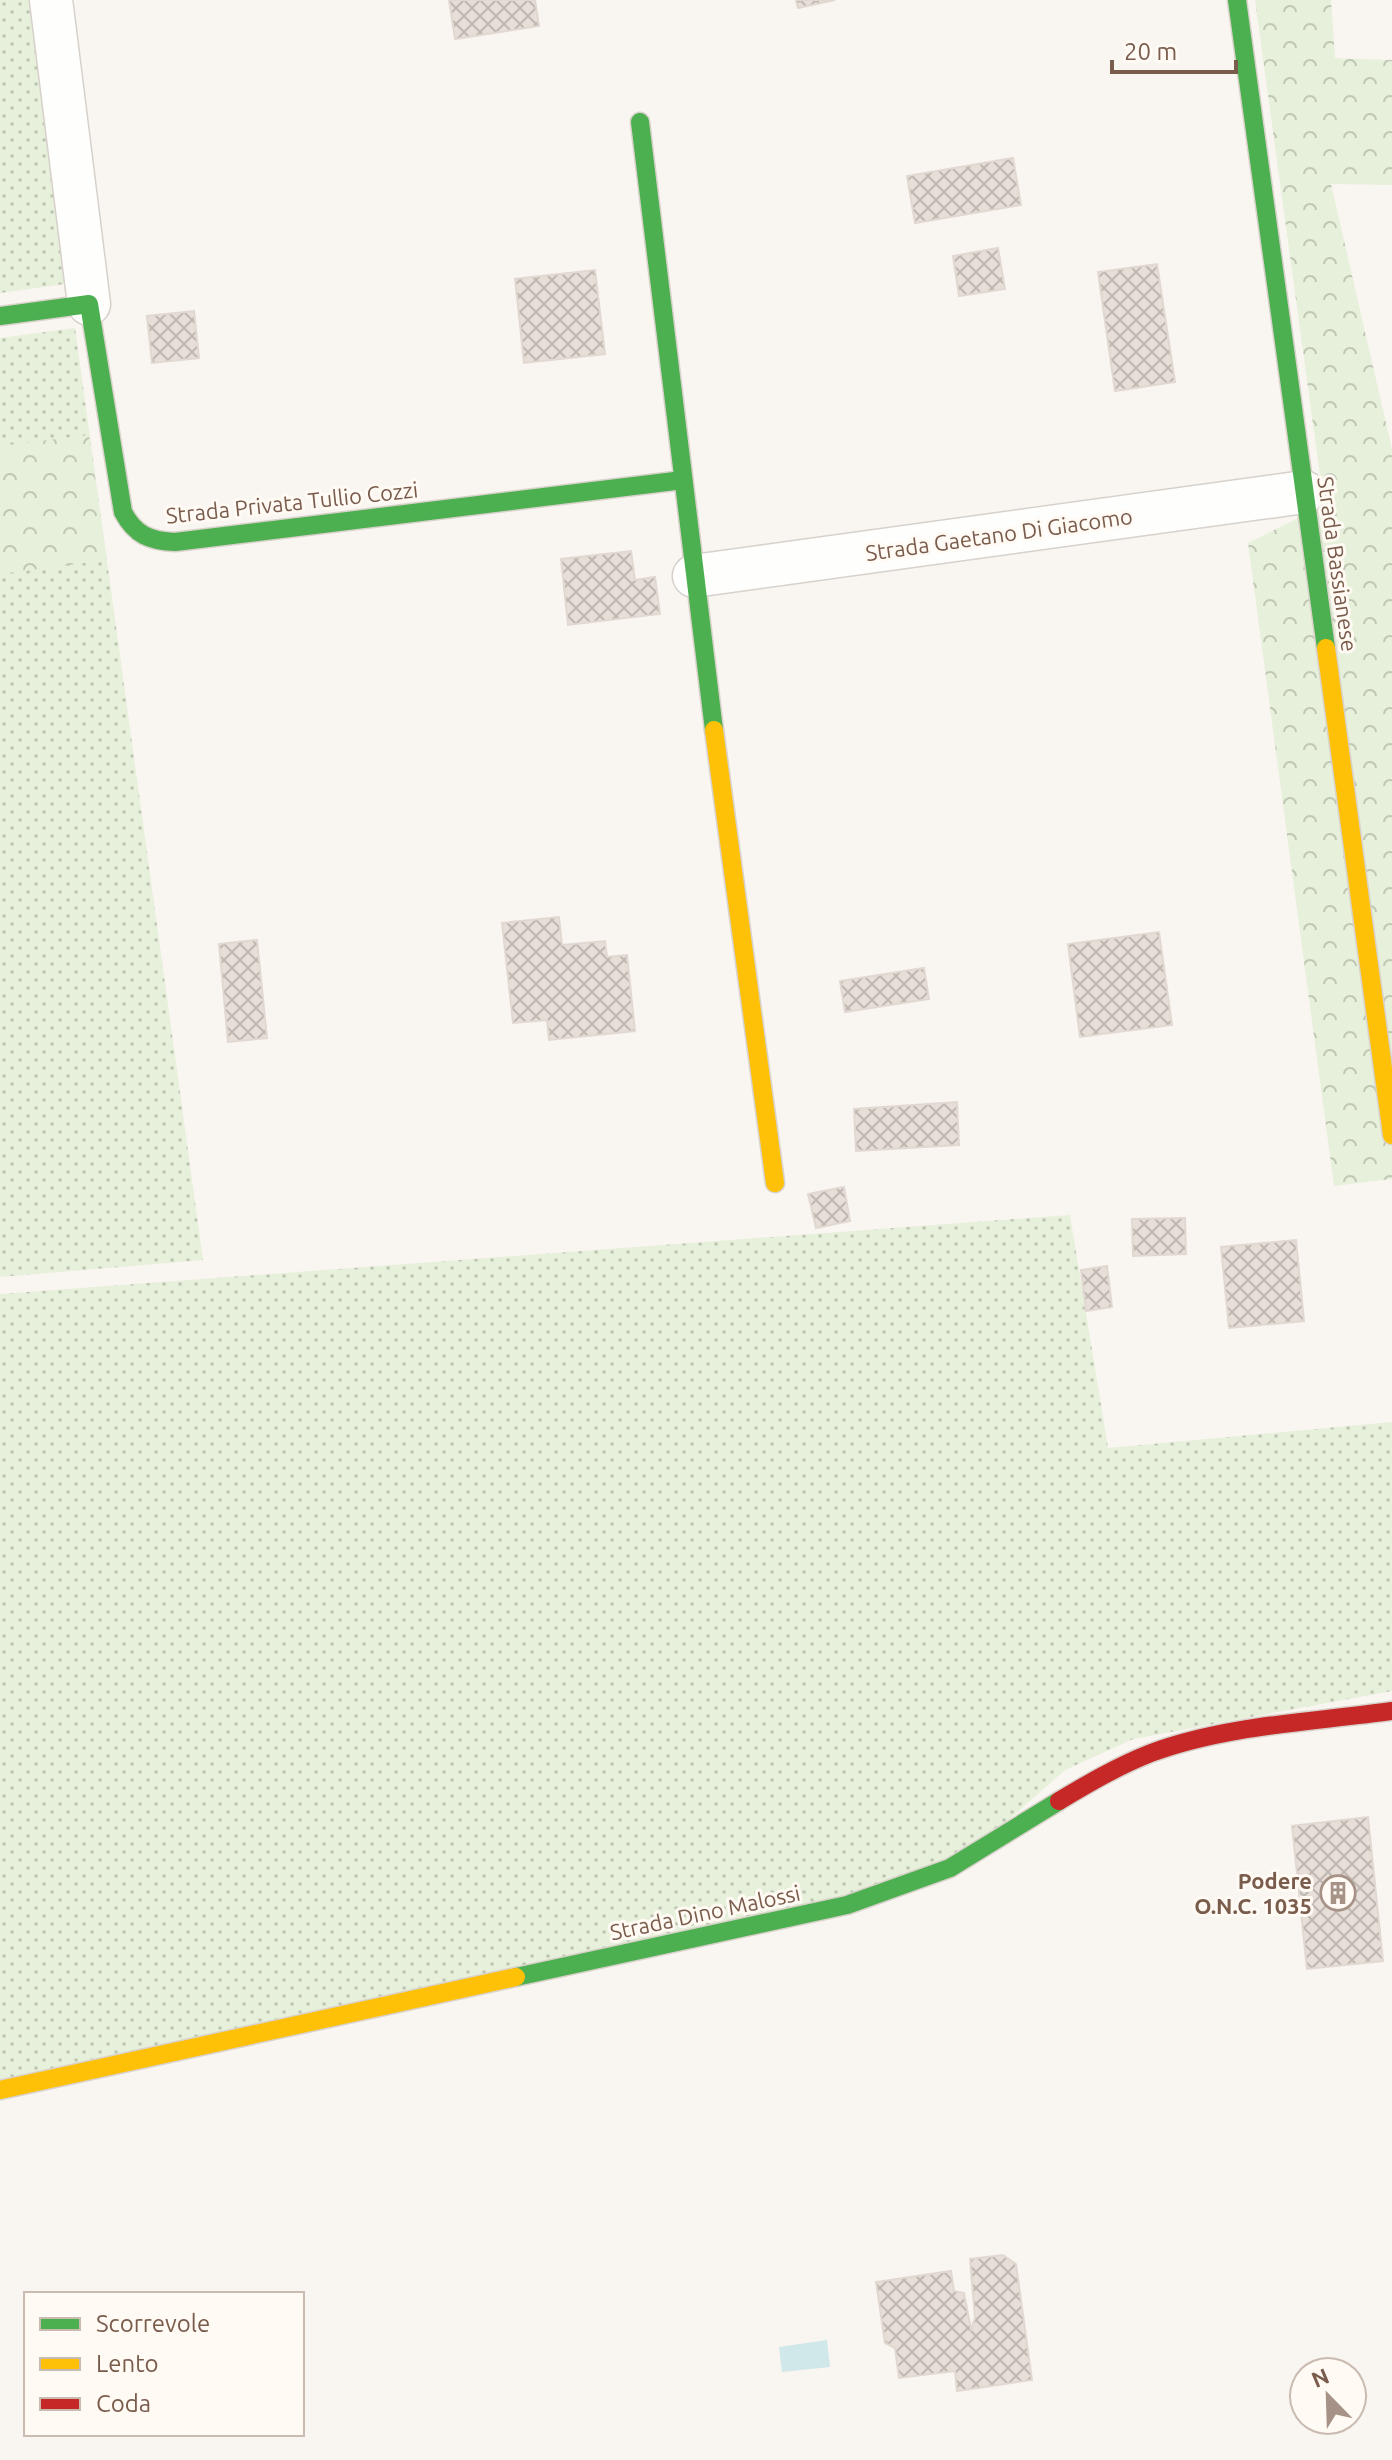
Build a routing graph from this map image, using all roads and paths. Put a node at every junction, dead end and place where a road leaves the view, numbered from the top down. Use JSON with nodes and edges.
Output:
{"nodes":[{"id":1,"x":51,"y":0,"type":"edge"},
{"id":2,"x":1237,"y":0,"type":"edge"},
{"id":3,"x":640,"y":122,"type":"dead end"},
{"id":4,"x":89,"y":304,"type":"junction"},
{"id":5,"x":0,"y":316,"type":"edge"},
{"id":6,"x":683,"y":480,"type":"junction"},
{"id":7,"x":1304,"y":492,"type":"junction"},
{"id":8,"x":694,"y":576,"type":"junction"},
{"id":9,"x":1392,"y":1135,"type":"edge"},
{"id":10,"x":775,"y":1183,"type":"dead end"},
{"id":11,"x":1392,"y":1711,"type":"edge"},
{"id":12,"x":0,"y":2090,"type":"edge"}],
"edges":[{"from":1,"to":4,"type":"street"},
{"from":2,"to":7,"type":"street","name":"Strada Bassianese"},
{"from":3,"to":6,"type":"street"},
{"from":4,"to":5,"type":"street"},
{"from":4,"to":6,"type":"street","name":"Strada Privata Tullio Cozzi"},
{"from":6,"to":8,"type":"street"},
{"from":7,"to":8,"type":"street","name":"Strada Gaetano Di Giacomo"},
{"from":7,"to":9,"type":"street","name":"Strada Bassianese"},
{"from":8,"to":10,"type":"street"},
{"from":11,"to":12,"type":"street","name":"Strada Dino Malossi"}]}
